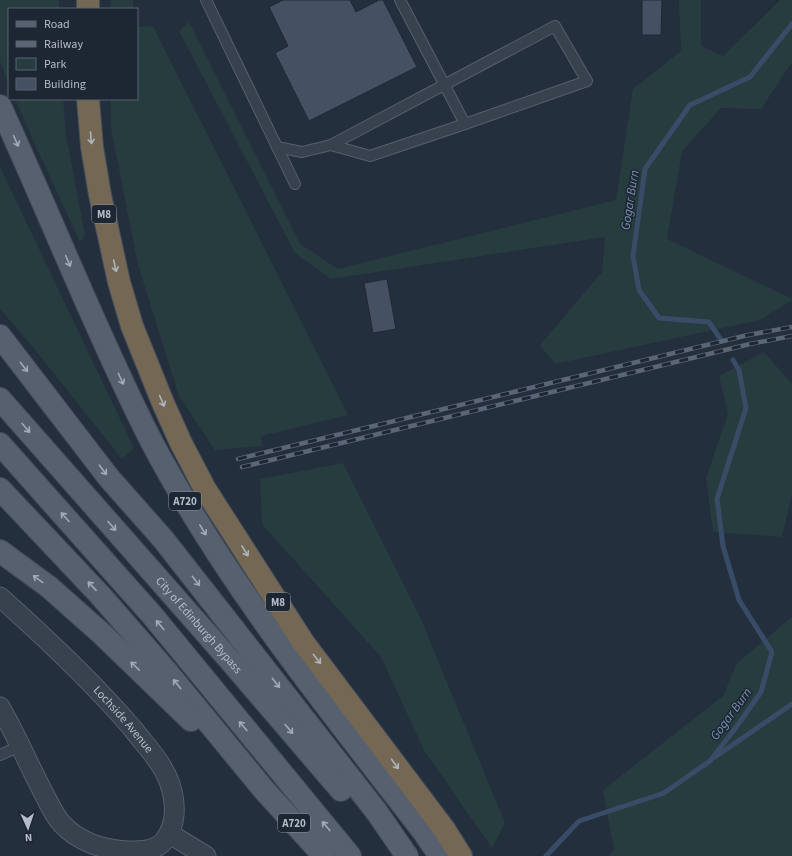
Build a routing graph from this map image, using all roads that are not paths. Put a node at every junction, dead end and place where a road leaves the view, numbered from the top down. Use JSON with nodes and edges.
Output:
{"nodes":[{"id":1,"x":206,"y":0,"type":"edge"},
{"id":2,"x":400,"y":0,"type":"edge"},
{"id":3,"x":445,"y":84,"type":"junction"},
{"id":4,"x":88,"y":100,"type":"edge"},
{"id":5,"x":0,"y":106,"type":"edge"},
{"id":6,"x":465,"y":124,"type":"junction"},
{"id":7,"x":331,"y":145,"type":"junction"},
{"id":8,"x":277,"y":147,"type":"junction"},
{"id":9,"x":295,"y":184,"type":"dead end"},
{"id":10,"x":0,"y":336,"type":"edge"},
{"id":11,"x":0,"y":399,"type":"edge"},
{"id":12,"x":0,"y":444,"type":"edge"},
{"id":13,"x":0,"y":490,"type":"edge"},
{"id":14,"x":0,"y":551,"type":"edge"},
{"id":15,"x":0,"y":597,"type":"edge"},
{"id":16,"x":0,"y":707,"type":"edge"},
{"id":17,"x":20,"y":746,"type":"junction"},
{"id":18,"x":0,"y":755,"type":"edge"},
{"id":19,"x":264,"y":790,"type":"junction"},
{"id":20,"x":170,"y":834,"type":"junction"},
{"id":21,"x":206,"y":856,"type":"edge"},
{"id":22,"x":324,"y":856,"type":"edge"},
{"id":23,"x":350,"y":856,"type":"edge"},
{"id":24,"x":392,"y":856,"type":"edge"},
{"id":25,"x":407,"y":856,"type":"edge"},
{"id":26,"x":440,"y":856,"type":"edge"},
{"id":27,"x":461,"y":856,"type":"edge"}],
"edges":[{"from":1,"to":8,"type":"lane"},
{"from":2,"to":3,"type":"lane"},
{"from":3,"to":6,"type":"lane"},
{"from":3,"to":6,"type":"lane"},
{"from":3,"to":7,"type":"lane"},
{"from":4,"to":27,"type":"highway","number":"M8","one_way":true},
{"from":5,"to":26,"type":"main road","number":"A720","one_way":true},
{"from":6,"to":7,"type":"lane"},
{"from":7,"to":8,"type":"lane"},
{"from":8,"to":9,"type":"lane"},
{"from":10,"to":25,"type":"main road","one_way":true},
{"from":11,"to":24,"type":"main road","name":"City of Edinburgh Bypass","one_way":true},
{"from":23,"to":12,"type":"main road","number":"A720","one_way":true},
{"from":19,"to":13,"type":"main road","number":"A720","one_way":true},
{"from":19,"to":14,"type":"main road","number":"A720","one_way":true},
{"from":15,"to":20,"type":"street","name":"Lochside Avenue"},
{"from":16,"to":17,"type":"street"},
{"from":17,"to":18,"type":"lane"},
{"from":17,"to":20,"type":"street"},
{"from":19,"to":22,"type":"main road","number":"A720"},
{"from":20,"to":21,"type":"street"}]}
